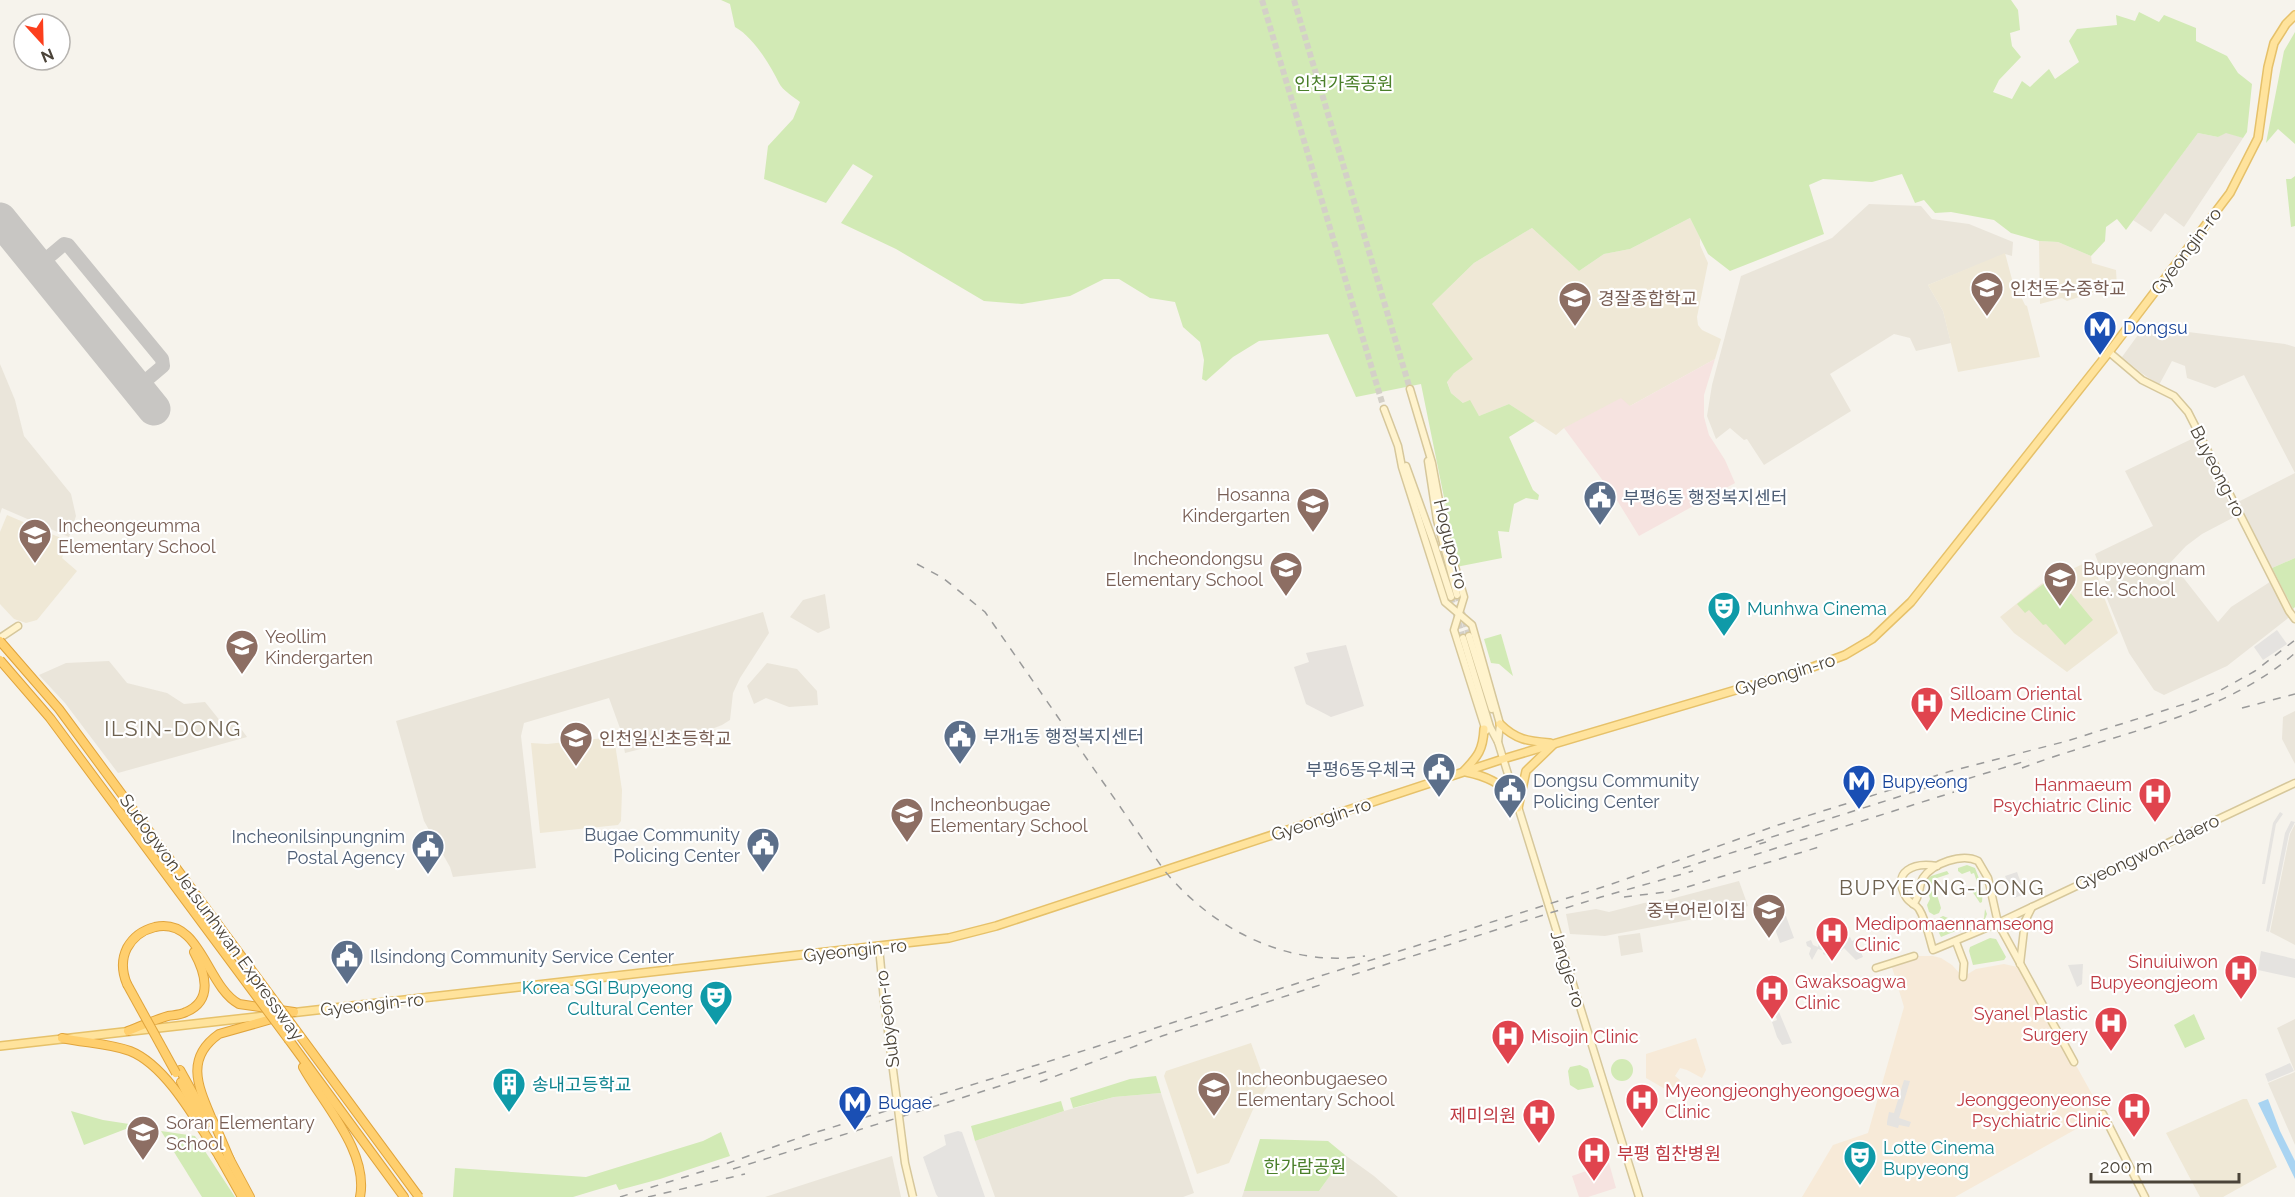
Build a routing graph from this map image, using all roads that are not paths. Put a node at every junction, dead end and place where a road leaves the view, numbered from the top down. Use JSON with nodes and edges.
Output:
{"nodes":[{"id":1,"x":2295,"y":15,"type":"edge"},
{"id":2,"x":2109,"y":352,"type":"junction"},
{"id":3,"x":1410,"y":389,"type":"tunnel mouth"},
{"id":4,"x":1384,"y":409,"type":"tunnel mouth"},
{"id":5,"x":1424,"y":438,"type":"junction"},
{"id":6,"x":1398,"y":446,"type":"junction"},
{"id":7,"x":1459,"y":614,"type":"junction"},
{"id":8,"x":2295,"y":619,"type":"edge"},
{"id":9,"x":18,"y":626,"type":"dead end"},
{"id":10,"x":1466,"y":637,"type":"tunnel mouth"},
{"id":11,"x":0,"y":640,"type":"edge"},
{"id":12,"x":0,"y":660,"type":"edge"},
{"id":13,"x":1500,"y":724,"type":"junction"},
{"id":14,"x":1484,"y":729,"type":"junction"},
{"id":15,"x":1498,"y":742,"type":"junction"},
{"id":16,"x":1555,"y":743,"type":"junction"},
{"id":17,"x":1503,"y":759,"type":"junction"},
{"id":18,"x":1464,"y":772,"type":"junction"},
{"id":19,"x":2295,"y":783,"type":"edge"},
{"id":20,"x":1514,"y":797,"type":"junction"},
{"id":21,"x":1518,"y":808,"type":"junction"},
{"id":22,"x":1937,"y":866,"type":"junction"},
{"id":23,"x":1913,"y":904,"type":"junction"},
{"id":24,"x":2035,"y":905,"type":"junction"},
{"id":25,"x":1998,"y":923,"type":"junction"},
{"id":26,"x":1956,"y":942,"type":"junction"},
{"id":27,"x":879,"y":947,"type":"junction"},
{"id":28,"x":1914,"y":956,"type":"dead end"},
{"id":29,"x":2020,"y":964,"type":"junction"},
{"id":30,"x":1876,"y":968,"type":"dead end"},
{"id":31,"x":1963,"y":977,"type":"dead end"},
{"id":32,"x":129,"y":983,"type":"junction"},
{"id":33,"x":294,"y":1012,"type":"junction"},
{"id":34,"x":128,"y":1031,"type":"junction"},
{"id":35,"x":62,"y":1038,"type":"junction"},
{"id":36,"x":289,"y":1040,"type":"junction"},
{"id":37,"x":0,"y":1046,"type":"edge"},
{"id":38,"x":2074,"y":1062,"type":"dead end"},
{"id":39,"x":178,"y":1072,"type":"junction"},
{"id":40,"x":2103,"y":1114,"type":"dead end"},
{"id":41,"x":221,"y":1159,"type":"junction"},
{"id":42,"x":230,"y":1160,"type":"junction"},
{"id":43,"x":242,"y":1197,"type":"edge"},
{"id":44,"x":250,"y":1197,"type":"edge"},
{"id":45,"x":360,"y":1197,"type":"edge"},
{"id":46,"x":404,"y":1197,"type":"edge"},
{"id":47,"x":419,"y":1197,"type":"edge"},
{"id":48,"x":912,"y":1197,"type":"edge"},
{"id":49,"x":1639,"y":1197,"type":"edge"},
{"id":50,"x":2145,"y":1197,"type":"edge"}],
"edges":[{"from":1,"to":2,"type":"main road","name":"Gyeongin-ro"},
{"from":2,"to":8,"type":"main road","name":"Buyeong-ro"},
{"from":2,"to":16,"type":"main road","name":"Gyeongin-ro"},
{"from":3,"to":5,"type":"main road","name":"Hogupo-ro"},
{"from":4,"to":6,"type":"main road","name":"Hogupo-ro"},
{"from":5,"to":6,"type":"main road","name":"Hogupo-ro"},
{"from":5,"to":7,"type":"main road","name":"Hogupo-ro"},
{"from":6,"to":7,"type":"main road","name":"Hogupo-ro"},
{"from":7,"to":13,"type":"main road"},
{"from":7,"to":14,"type":"main road"},
{"from":9,"to":11,"type":"main road"},
{"from":10,"to":15,"type":"main road","name":"Jangje-ro"},
{"from":11,"to":47,"type":"highway","name":"Sudogwon Je1sunhwan Expressway","bridge":true},
{"from":12,"to":36,"type":"highway","name":"Sudogwon Je1sunhwan Expressway","bridge":true},
{"from":13,"to":15,"type":"main road"},
{"from":13,"to":16,"type":"main road"},
{"from":14,"to":15,"type":"main road"},
{"from":14,"to":18,"type":"main road"},
{"from":15,"to":17,"type":"main road","name":"Jangje-ro"},
{"from":16,"to":17,"type":"main road","name":"Gyeongin-ro"},
{"from":16,"to":21,"type":"main road"},
{"from":17,"to":18,"type":"main road","name":"Gyeongin-ro"},
{"from":17,"to":20,"type":"main road","name":"Jangje-ro"},
{"from":18,"to":20,"type":"main road"},
{"from":18,"to":27,"type":"main road","name":"Gyeongin-ro"},
{"from":19,"to":24,"type":"main road","name":"Gyeongwon-daero"},
{"from":20,"to":21,"type":"main road","name":"Jangje-ro"},
{"from":21,"to":49,"type":"main road","name":"Jangje-ro"},
{"from":22,"to":23,"type":"main road"},
{"from":22,"to":23,"type":"main road"},
{"from":22,"to":25,"type":"main road"},
{"from":23,"to":26,"type":"main road","name":"Gyeongwon-daero"},
{"from":24,"to":25,"type":"main road","name":"Gyeongwon-daero"},
{"from":24,"to":29,"type":"main road"},
{"from":25,"to":26,"type":"main road","name":"Gyeongwon-daero"},
{"from":25,"to":29,"type":"main road"},
{"from":26,"to":31,"type":"main road"},
{"from":27,"to":33,"type":"main road","name":"Gyeongin-ro"},
{"from":27,"to":48,"type":"main road","name":"Subyeon-ro","bridge":true},
{"from":28,"to":30,"type":"main road"},
{"from":29,"to":38,"type":"main road"},
{"from":32,"to":33,"type":"highway"},
{"from":32,"to":34,"type":"highway"},
{"from":32,"to":39,"type":"highway","bridge":true},
{"from":33,"to":34,"type":"main road","name":"Gyeongin-ro"},
{"from":33,"to":42,"type":"highway"},
{"from":34,"to":35,"type":"main road","name":"Gyeongin-ro"},
{"from":35,"to":37,"type":"main road","name":"Gyeongin-ro"},
{"from":35,"to":41,"type":"highway"},
{"from":36,"to":45,"type":"highway"},
{"from":36,"to":46,"type":"highway","name":"Sudogwon Je1sunhwan Expressway"},
{"from":39,"to":41,"type":"highway"},
{"from":39,"to":42,"type":"highway"},
{"from":40,"to":50,"type":"main road"},
{"from":41,"to":43,"type":"highway"},
{"from":42,"to":44,"type":"highway"}]}
